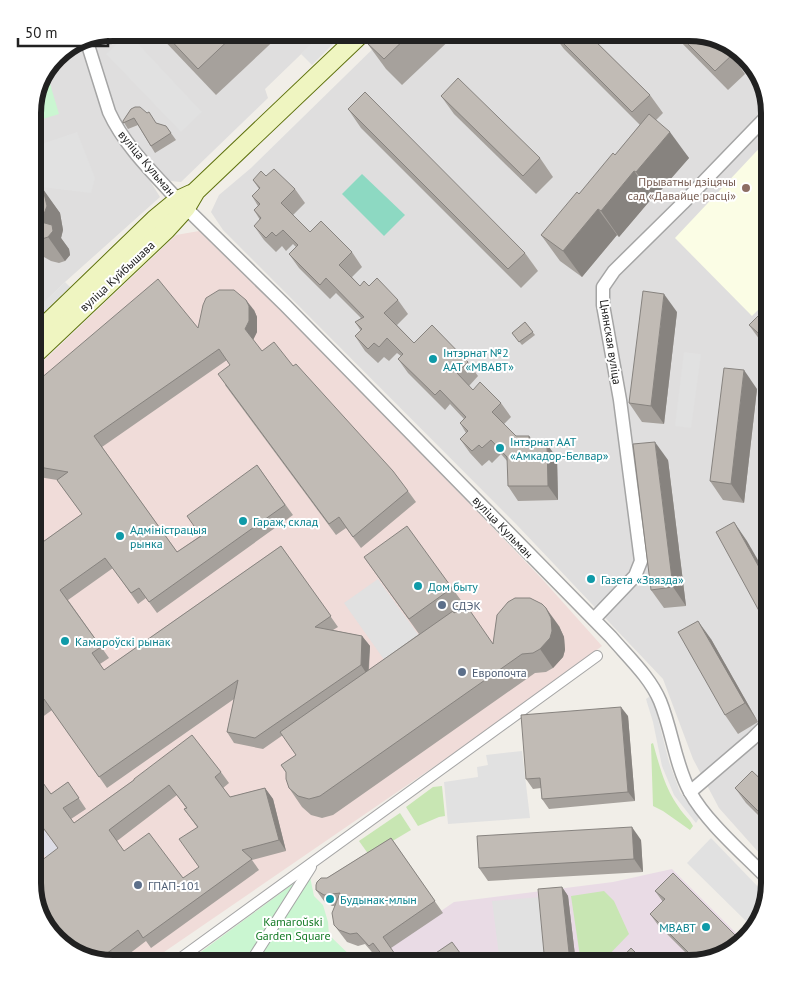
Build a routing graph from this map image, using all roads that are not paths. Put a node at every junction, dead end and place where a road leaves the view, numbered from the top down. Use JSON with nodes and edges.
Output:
{"nodes":[{"id":1,"x":354,"y":41,"type":"edge"},
{"id":2,"x":88,"y":46,"type":"edge"},
{"id":3,"x":761,"y":123,"type":"edge"},
{"id":4,"x":182,"y":204,"type":"junction"},
{"id":5,"x":41,"y":329,"type":"edge"},
{"id":6,"x":41,"y":348,"type":"edge"},
{"id":7,"x":594,"y":619,"type":"junction"},
{"id":8,"x":597,"y":656,"type":"dead end"},
{"id":9,"x":761,"y":730,"type":"edge"},
{"id":10,"x":690,"y":792,"type":"junction"},
{"id":11,"x":315,"y":862,"type":"junction"},
{"id":12,"x":761,"y":871,"type":"edge"},
{"id":13,"x":186,"y":955,"type":"edge"},
{"id":14,"x":256,"y":955,"type":"edge"}],
"edges":[{"from":1,"to":4,"type":"main road","name":"вуліца Куйбышава"},
{"from":2,"to":4,"type":"street","name":"вуліца Кульман"},
{"from":3,"to":7,"type":"street","name":"Цнянская вуліца"},
{"from":4,"to":5,"type":"main road","name":"вуліца Куйбышава"},
{"from":4,"to":6,"type":"main road","name":"вуліца Куйбышава"},
{"from":4,"to":7,"type":"street","name":"вуліца Кульман"},
{"from":7,"to":10,"type":"street","name":"вуліца Кульман"},
{"from":8,"to":11,"type":"street"},
{"from":9,"to":10,"type":"street"},
{"from":10,"to":12,"type":"street","name":"вуліца Кульман"},
{"from":11,"to":13,"type":"street"},
{"from":11,"to":14,"type":"street"}]}
